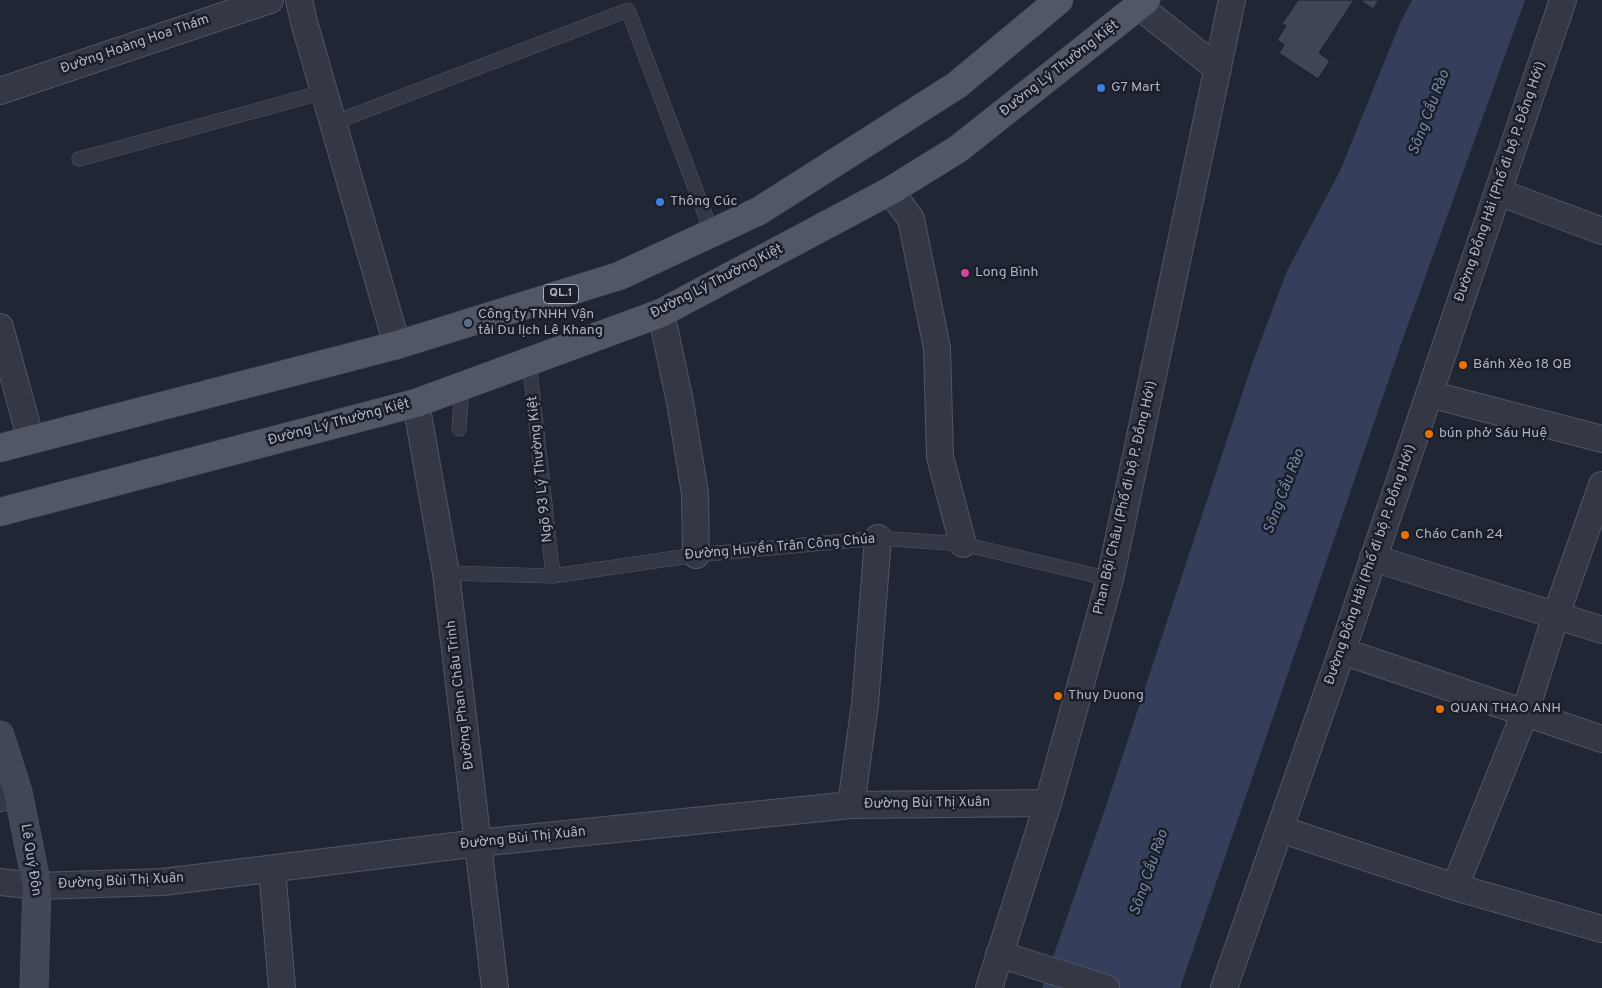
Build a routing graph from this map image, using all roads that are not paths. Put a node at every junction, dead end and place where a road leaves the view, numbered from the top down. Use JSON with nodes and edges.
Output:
{"nodes":[{"id":1,"x":270,"y":0,"type":"edge"},
{"id":2,"x":299,"y":0,"type":"edge"},
{"id":3,"x":1058,"y":0,"type":"edge"},
{"id":4,"x":1232,"y":0,"type":"edge"},
{"id":5,"x":1563,"y":0,"type":"edge"},
{"id":6,"x":1142,"y":3,"type":"edge"},
{"id":7,"x":1218,"y":69,"type":"junction"},
{"id":8,"x":0,"y":91,"type":"edge"},
{"id":9,"x":324,"y":92,"type":"junction"},
{"id":10,"x":333,"y":123,"type":"junction"},
{"id":11,"x":79,"y":159,"type":"dead end"},
{"id":12,"x":890,"y":191,"type":"junction"},
{"id":13,"x":1498,"y":192,"type":"junction"},
{"id":14,"x":1602,"y":231,"type":"edge"},
{"id":15,"x":712,"y":233,"type":"junction"},
{"id":16,"x":661,"y":313,"type":"junction"},
{"id":17,"x":0,"y":327,"type":"edge"},
{"id":18,"x":398,"y":345,"type":"junction"},
{"id":19,"x":529,"y":361,"type":"junction"},
{"id":20,"x":462,"y":386,"type":"junction"},
{"id":21,"x":1429,"y":394,"type":"junction"},
{"id":22,"x":416,"y":403,"type":"junction"},
{"id":23,"x":459,"y":429,"type":"dead end"},
{"id":24,"x":1602,"y":439,"type":"edge"},
{"id":25,"x":31,"y":440,"type":"junction"},
{"id":26,"x":0,"y":448,"type":"edge"},
{"id":27,"x":1602,"y":485,"type":"edge"},
{"id":28,"x":0,"y":512,"type":"edge"},
{"id":29,"x":878,"y":538,"type":"junction"},
{"id":30,"x":963,"y":544,"type":"junction"},
{"id":31,"x":696,"y":555,"type":"junction"},
{"id":32,"x":1373,"y":558,"type":"junction"},
{"id":33,"x":446,"y":573,"type":"junction"},
{"id":34,"x":553,"y":576,"type":"junction"},
{"id":35,"x":1110,"y":579,"type":"junction"},
{"id":36,"x":1556,"y":615,"type":"junction"},
{"id":37,"x":1602,"y":630,"type":"edge"},
{"id":38,"x":1342,"y":651,"type":"junction"},
{"id":39,"x":1525,"y":713,"type":"junction"},
{"id":40,"x":0,"y":735,"type":"edge"},
{"id":41,"x":1602,"y":739,"type":"edge"},
{"id":42,"x":9,"y":795,"type":"edge"},
{"id":43,"x":1048,"y":803,"type":"junction"},
{"id":44,"x":851,"y":805,"type":"junction"},
{"id":45,"x":1280,"y":829,"type":"junction"},
{"id":46,"x":478,"y":843,"type":"junction"},
{"id":47,"x":272,"y":869,"type":"junction"},
{"id":48,"x":0,"y":882,"type":"edge"},
{"id":49,"x":37,"y":886,"type":"junction"},
{"id":50,"x":1455,"y":886,"type":"junction"},
{"id":51,"x":1602,"y":929,"type":"edge"},
{"id":52,"x":999,"y":954,"type":"junction"},
{"id":53,"x":34,"y":988,"type":"edge"},
{"id":54,"x":282,"y":988,"type":"edge"},
{"id":55,"x":495,"y":988,"type":"edge"},
{"id":56,"x":989,"y":988,"type":"edge"},
{"id":57,"x":1106,"y":988,"type":"edge"},
{"id":58,"x":1224,"y":988,"type":"edge"}],
"edges":[{"from":1,"to":8,"type":"street","name":"Đường Hoàng Hoa Thám"},
{"from":2,"to":9,"type":"street"},
{"from":3,"to":15,"type":"main road","number":"QL.1"},
{"from":4,"to":7,"type":"street","name":"Phan Bội Châu (Phố đi bộ P. Đồng Hới)"},
{"from":5,"to":13,"type":"street","name":"Đường Đồng Hải (Phố đi bộ P. Đồng Hới)"},
{"from":6,"to":7,"type":"street"},
{"from":6,"to":12,"type":"main road","name":"Đường Lý Thường Kiệt"},
{"from":7,"to":35,"type":"street","name":"Phan Bội Châu (Phố đi bộ P. Đồng Hới)"},
{"from":9,"to":10,"type":"street"},
{"from":9,"to":11,"type":"lane"},
{"from":10,"to":15,"type":"lane"},
{"from":10,"to":18,"type":"street"},
{"from":12,"to":16,"type":"main road","name":"Đường Lý Thường Kiệt"},
{"from":12,"to":30,"type":"street"},
{"from":13,"to":14,"type":"street"},
{"from":13,"to":21,"type":"street","name":"Đường Đồng Hải (Phố đi bộ P. Đồng Hới)"},
{"from":15,"to":18,"type":"main road","number":"QL.1"},
{"from":16,"to":19,"type":"main road","name":"Đường Lý Thường Kiệt"},
{"from":16,"to":31,"type":"street"},
{"from":17,"to":25,"type":"street"},
{"from":18,"to":25,"type":"main road","number":"QL.1"},
{"from":19,"to":20,"type":"main road","name":"Đường Lý Thường Kiệt"},
{"from":19,"to":34,"type":"lane","name":"Ngõ 93 Lý Thường Kiệt"},
{"from":20,"to":22,"type":"main road","name":"Đường Lý Thường Kiệt"},
{"from":20,"to":23,"type":"lane"},
{"from":21,"to":24,"type":"street"},
{"from":21,"to":32,"type":"street","name":"Đường Đồng Hải (Phố đi bộ P. Đồng Hới)"},
{"from":22,"to":28,"type":"main road","name":"Đường Lý Thường Kiệt"},
{"from":22,"to":33,"type":"street","name":"Đường Phan Châu Trinh"},
{"from":25,"to":26,"type":"main road","number":"QL.1"},
{"from":27,"to":36,"type":"street"},
{"from":29,"to":30,"type":"lane","name":"Đường Huyền Trân Công Chúa"},
{"from":29,"to":31,"type":"lane","name":"Đường Huyền Trân Công Chúa"},
{"from":29,"to":44,"type":"street"},
{"from":30,"to":35,"type":"lane","name":"Đường Huyền Trân Công Chúa"},
{"from":31,"to":34,"type":"lane","name":"Đường Huyền Trân Công Chúa"},
{"from":32,"to":36,"type":"street"},
{"from":32,"to":38,"type":"street","name":"Đường Đồng Hải (Phố đi bộ P. Đồng Hới)"},
{"from":33,"to":34,"type":"lane","name":"Đường Huyền Trân Công Chúa"},
{"from":33,"to":46,"type":"street","name":"Đường Phan Châu Trinh"},
{"from":35,"to":43,"type":"street","name":"Phan Bội Châu (Phố đi bộ P. Đồng Hới)"},
{"from":36,"to":37,"type":"street"},
{"from":36,"to":39,"type":"street"},
{"from":38,"to":39,"type":"street"},
{"from":38,"to":45,"type":"street","name":"Đường Đồng Hải (Phố đi bộ P. Đồng Hới)"},
{"from":39,"to":41,"type":"street"},
{"from":39,"to":50,"type":"street"},
{"from":40,"to":42,"type":"main road","name":"Lê Quý Đôn"},
{"from":42,"to":49,"type":"main road","name":"Lê Quý Đôn"},
{"from":43,"to":44,"type":"street","name":"Đường Bùi Thị Xuân"},
{"from":43,"to":52,"type":"street","name":"Phan Bội Châu (Phố đi bộ P. Đồng Hới)"},
{"from":44,"to":46,"type":"street","name":"Đường Bùi Thị Xuân"},
{"from":45,"to":50,"type":"street"},
{"from":45,"to":58,"type":"street","name":"Đường Đồng Hải (Phố đi bộ P. Đồng Hới)"},
{"from":46,"to":47,"type":"street","name":"Đường Bùi Thị Xuân"},
{"from":46,"to":55,"type":"street","name":"Đường Phan Châu Trinh"},
{"from":47,"to":49,"type":"street","name":"Đường Bùi Thị Xuân"},
{"from":47,"to":54,"type":"street"},
{"from":48,"to":49,"type":"street","name":"Đường Bùi Thị Xuân"},
{"from":49,"to":53,"type":"main road","name":"Lê Quý Đôn"},
{"from":50,"to":51,"type":"street"},
{"from":52,"to":56,"type":"street","name":"Phan Bội Châu (Phố đi bộ P. Đồng Hới)"},
{"from":52,"to":57,"type":"street"}]}
